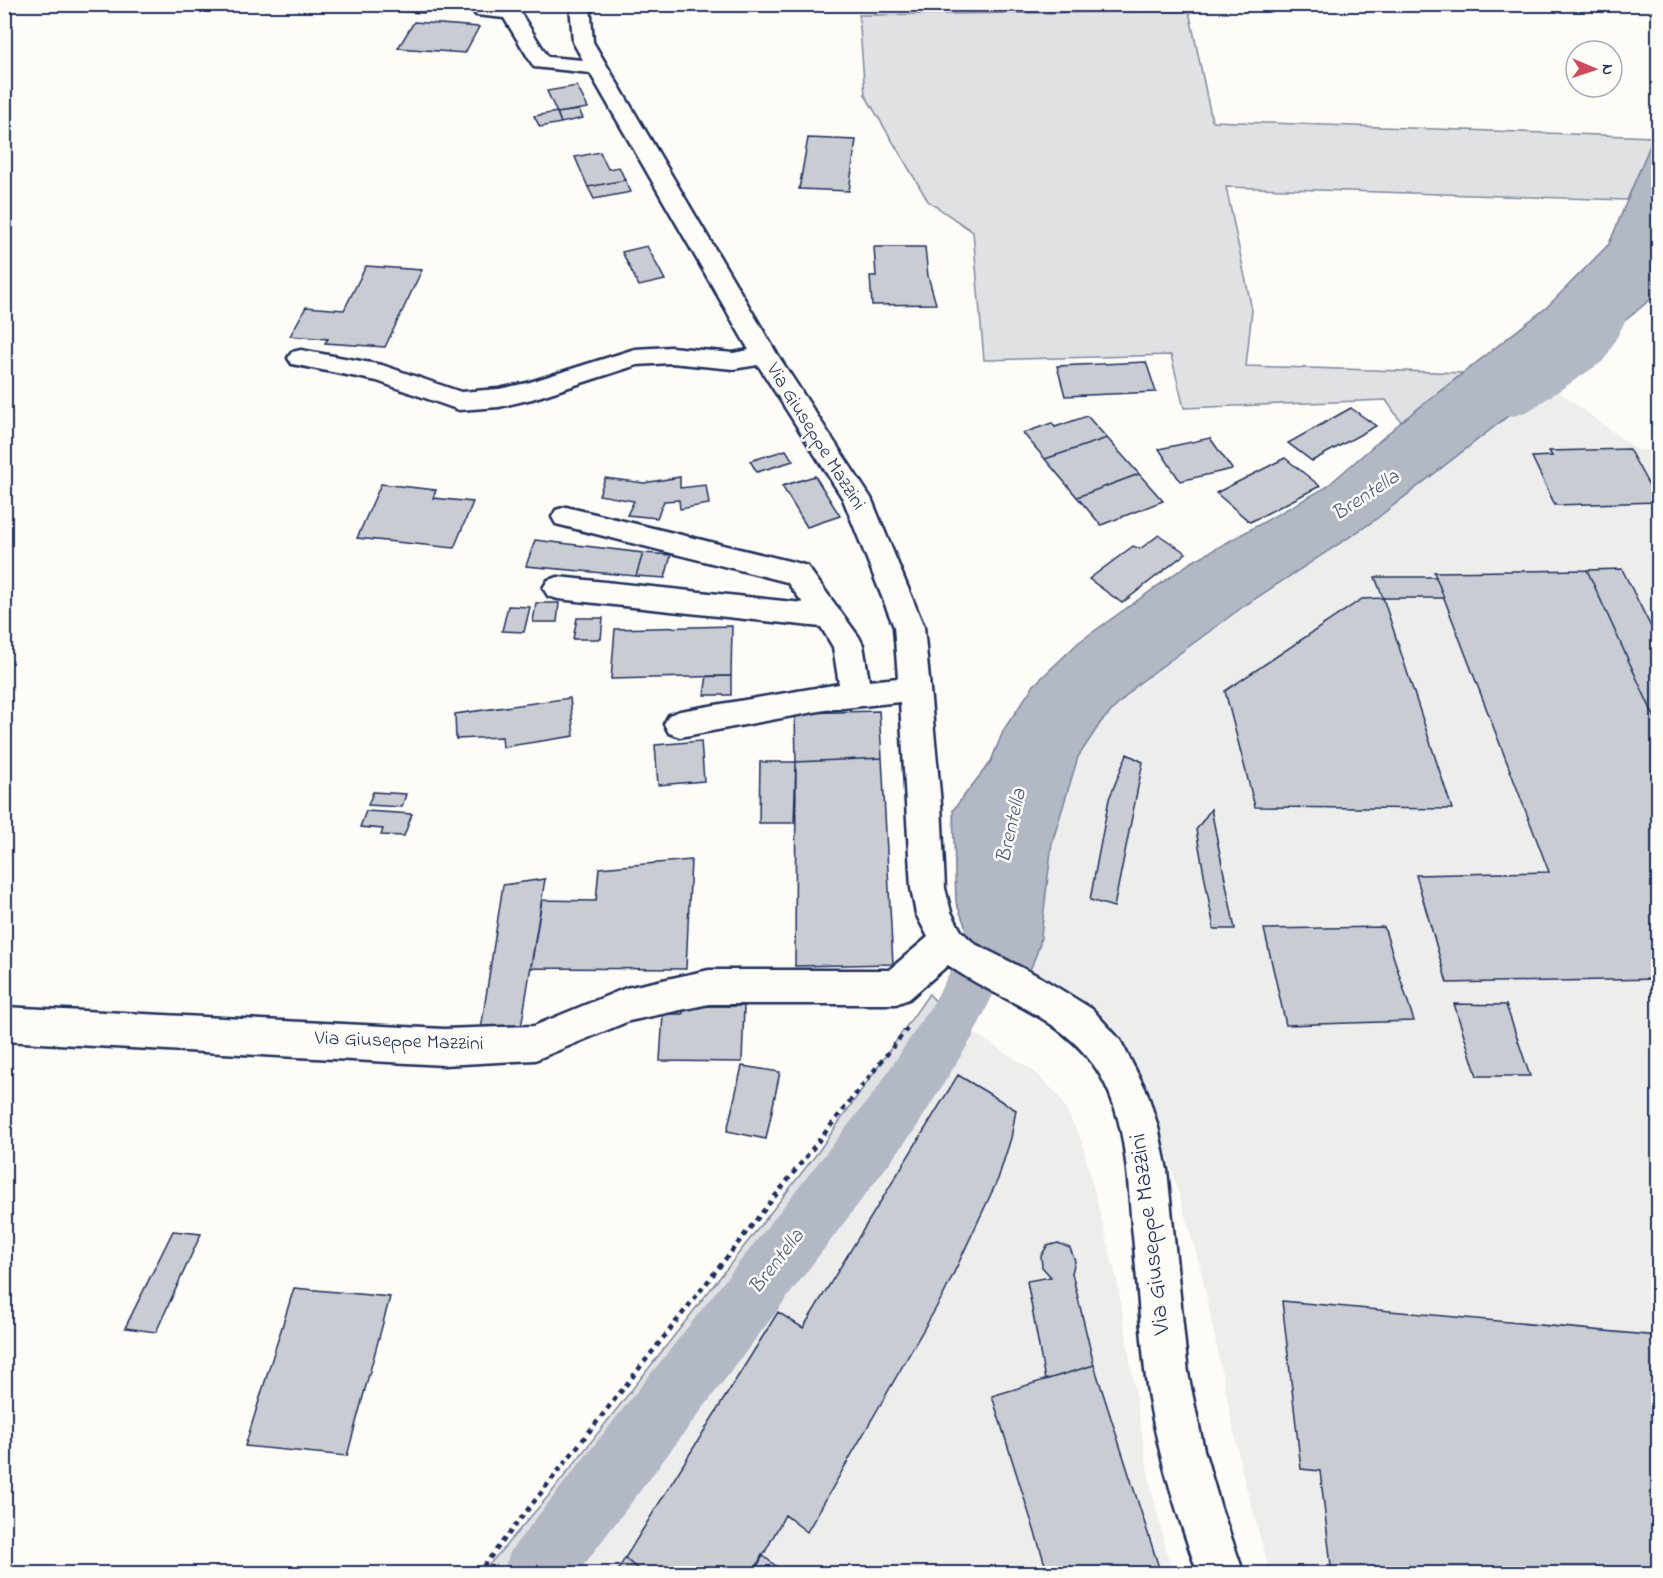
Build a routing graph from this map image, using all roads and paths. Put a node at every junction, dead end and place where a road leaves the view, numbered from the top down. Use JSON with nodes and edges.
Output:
{"nodes":[{"id":1,"x":580,"y":4,"type":"edge"},
{"id":2,"x":483,"y":11,"type":"dead end"},
{"id":3,"x":598,"y":67,"type":"junction"},
{"id":4,"x":765,"y":356,"type":"junction"},
{"id":5,"x":301,"y":358,"type":"dead end"},
{"id":6,"x":566,"y":517,"type":"dead end"},
{"id":7,"x":558,"y":588,"type":"dead end"},
{"id":8,"x":830,"y":617,"type":"junction"},
{"id":9,"x":914,"y":688,"type":"junction"},
{"id":10,"x":856,"y":694,"type":"junction"},
{"id":11,"x":680,"y":724,"type":"dead end"},
{"id":12,"x":955,"y":948,"type":"junction"},
{"id":13,"x":913,"y":1021,"type":"dead end"},
{"id":14,"x":4,"y":1024,"type":"edge"},
{"id":15,"x":477,"y":1574,"type":"edge"},
{"id":16,"x":1221,"y":1574,"type":"edge"}],
"edges":[{"from":1,"to":3,"type":"street","name":"Via Giuseppe Mazzini"},
{"from":2,"to":3,"type":"street"},
{"from":3,"to":4,"type":"street","name":"Via Giuseppe Mazzini"},
{"from":4,"to":5,"type":"street"},
{"from":4,"to":9,"type":"street","name":"Via Giuseppe Mazzini"},
{"from":6,"to":8,"type":"street"},
{"from":7,"to":8,"type":"street"},
{"from":8,"to":10,"type":"street"},
{"from":9,"to":10,"type":"street"},
{"from":9,"to":12,"type":"street","name":"Via Giuseppe Mazzini"},
{"from":10,"to":11,"type":"street"},
{"from":12,"to":14,"type":"street","name":"Via Giuseppe Mazzini"},
{"from":12,"to":16,"type":"street","name":"Via Giuseppe Mazzini"},
{"from":13,"to":15,"type":"path"}]}
